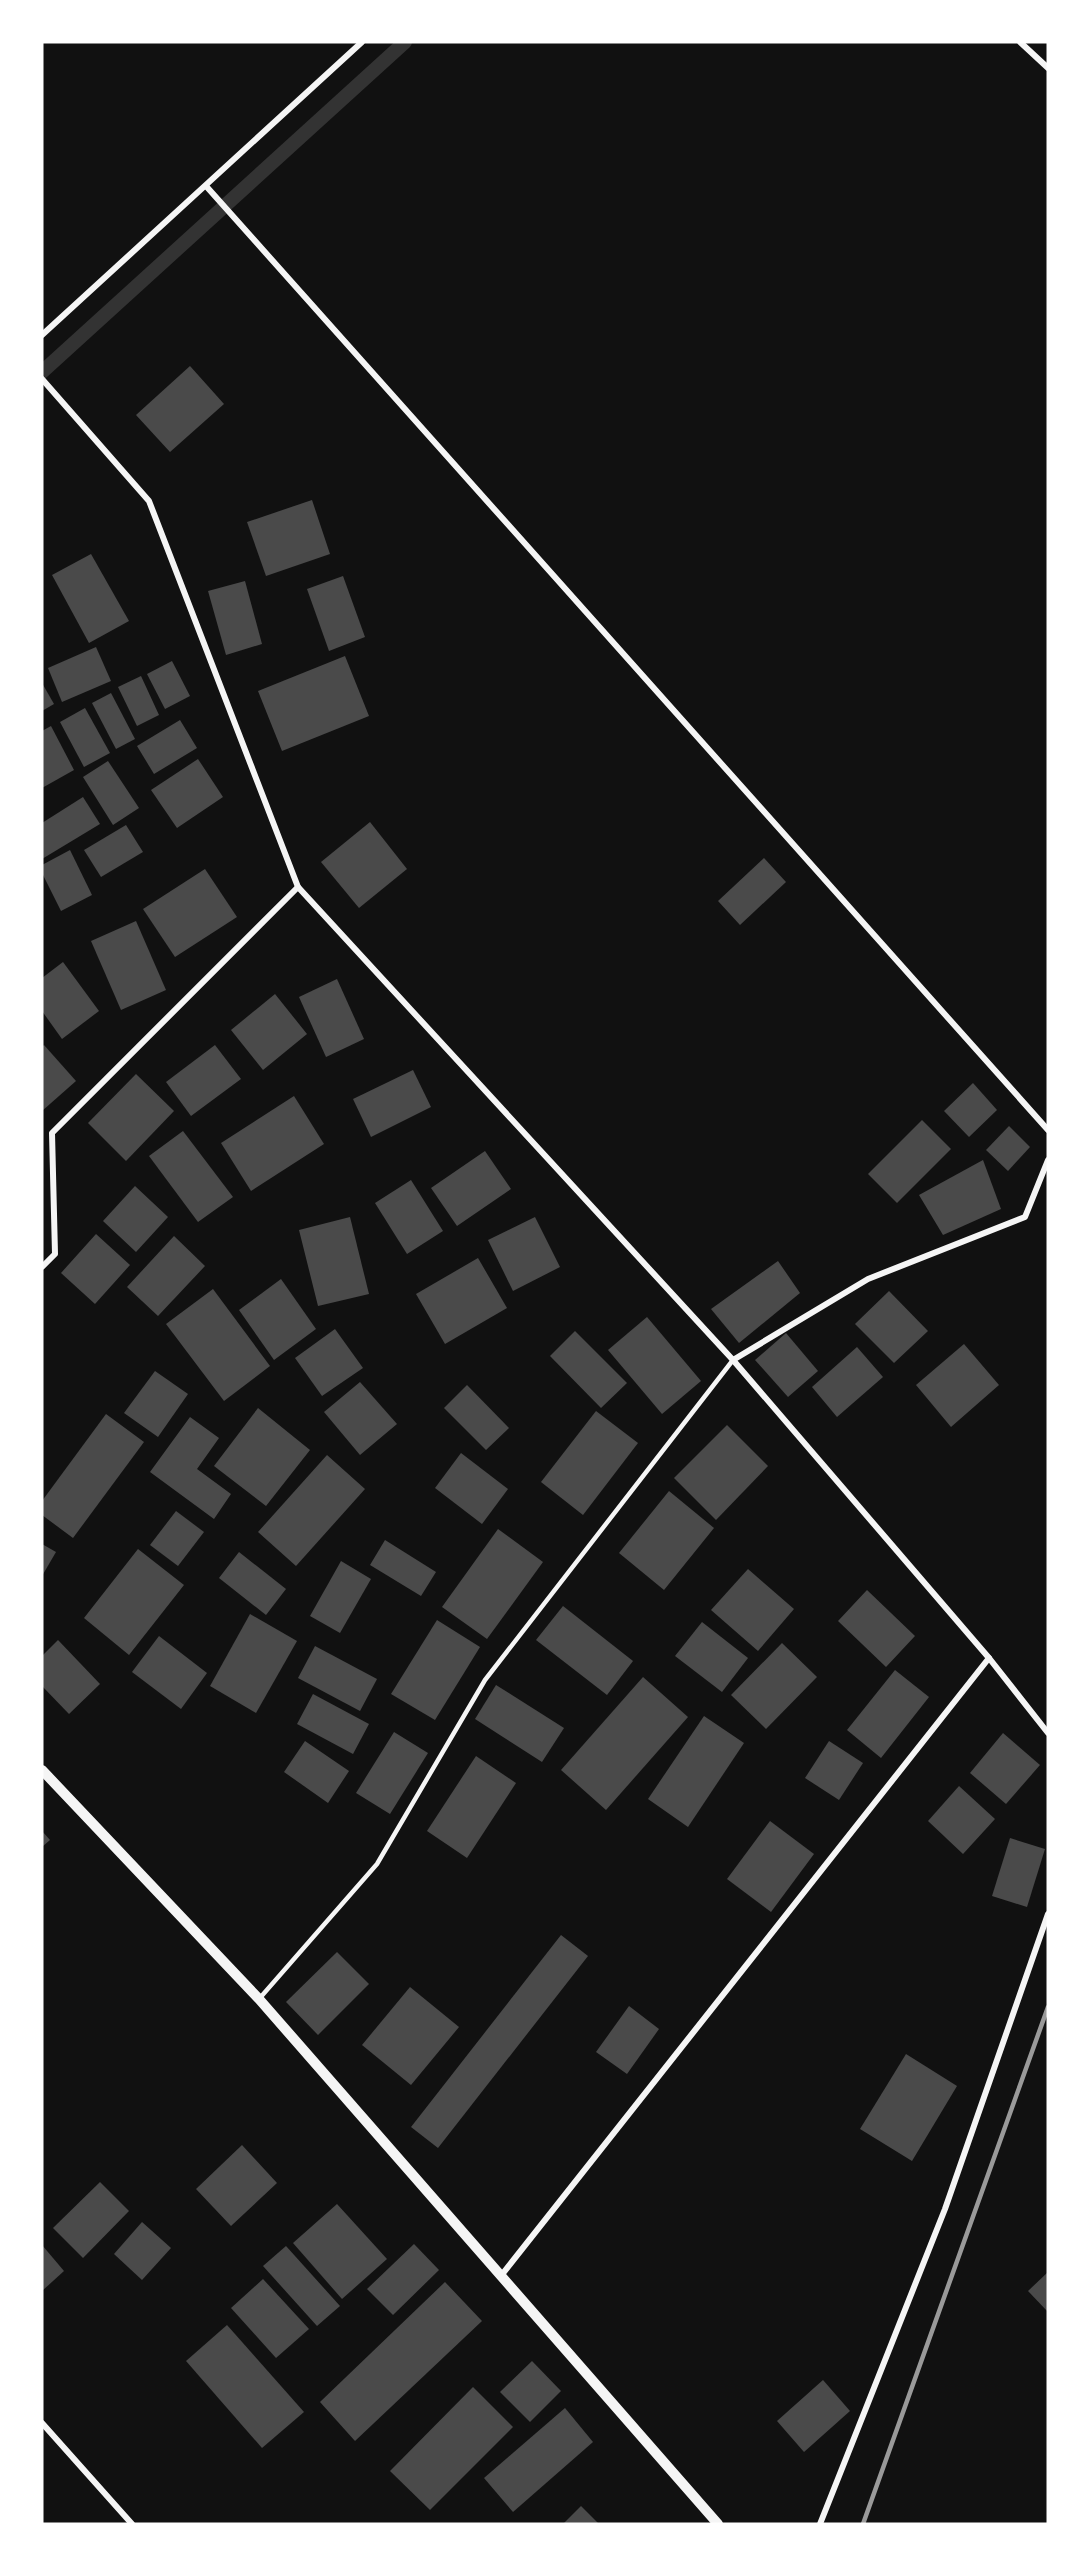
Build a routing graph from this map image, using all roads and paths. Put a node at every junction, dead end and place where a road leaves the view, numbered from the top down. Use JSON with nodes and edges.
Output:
{"nodes":[{"id":1,"x":362,"y":42,"type":"edge"},
{"id":2,"x":1020,"y":42,"type":"edge"},
{"id":3,"x":1048,"y":69,"type":"edge"},
{"id":4,"x":206,"y":186,"type":"junction"},
{"id":5,"x":42,"y":335,"type":"edge"},
{"id":6,"x":42,"y":379,"type":"edge"},
{"id":7,"x":298,"y":887,"type":"junction"},
{"id":8,"x":1048,"y":1130,"type":"edge"},
{"id":9,"x":1048,"y":1160,"type":"edge"},
{"id":10,"x":42,"y":1267,"type":"edge"},
{"id":11,"x":733,"y":1360,"type":"junction"},
{"id":12,"x":989,"y":1658,"type":"junction"},
{"id":13,"x":1048,"y":1733,"type":"edge"},
{"id":14,"x":42,"y":1770,"type":"edge"},
{"id":15,"x":1048,"y":1914,"type":"edge"},
{"id":16,"x":259,"y":1999,"type":"junction"},
{"id":17,"x":500,"y":2277,"type":"junction"},
{"id":18,"x":42,"y":2423,"type":"edge"},
{"id":19,"x":132,"y":2524,"type":"edge"},
{"id":20,"x":718,"y":2524,"type":"edge"},
{"id":21,"x":820,"y":2524,"type":"edge"}],
"edges":[{"from":1,"to":4,"type":"street"},
{"from":2,"to":3,"type":"street"},
{"from":4,"to":5,"type":"street"},
{"from":4,"to":8,"type":"street"},
{"from":6,"to":7,"type":"street"},
{"from":7,"to":10,"type":"street"},
{"from":7,"to":11,"type":"street"},
{"from":9,"to":11,"type":"street"},
{"from":11,"to":12,"type":"street"},
{"from":11,"to":16,"type":"lane"},
{"from":12,"to":13,"type":"street"},
{"from":12,"to":17,"type":"street"},
{"from":14,"to":16,"type":"street"},
{"from":15,"to":21,"type":"street"},
{"from":16,"to":17,"type":"street"},
{"from":17,"to":20,"type":"street"},
{"from":18,"to":19,"type":"street"}]}
